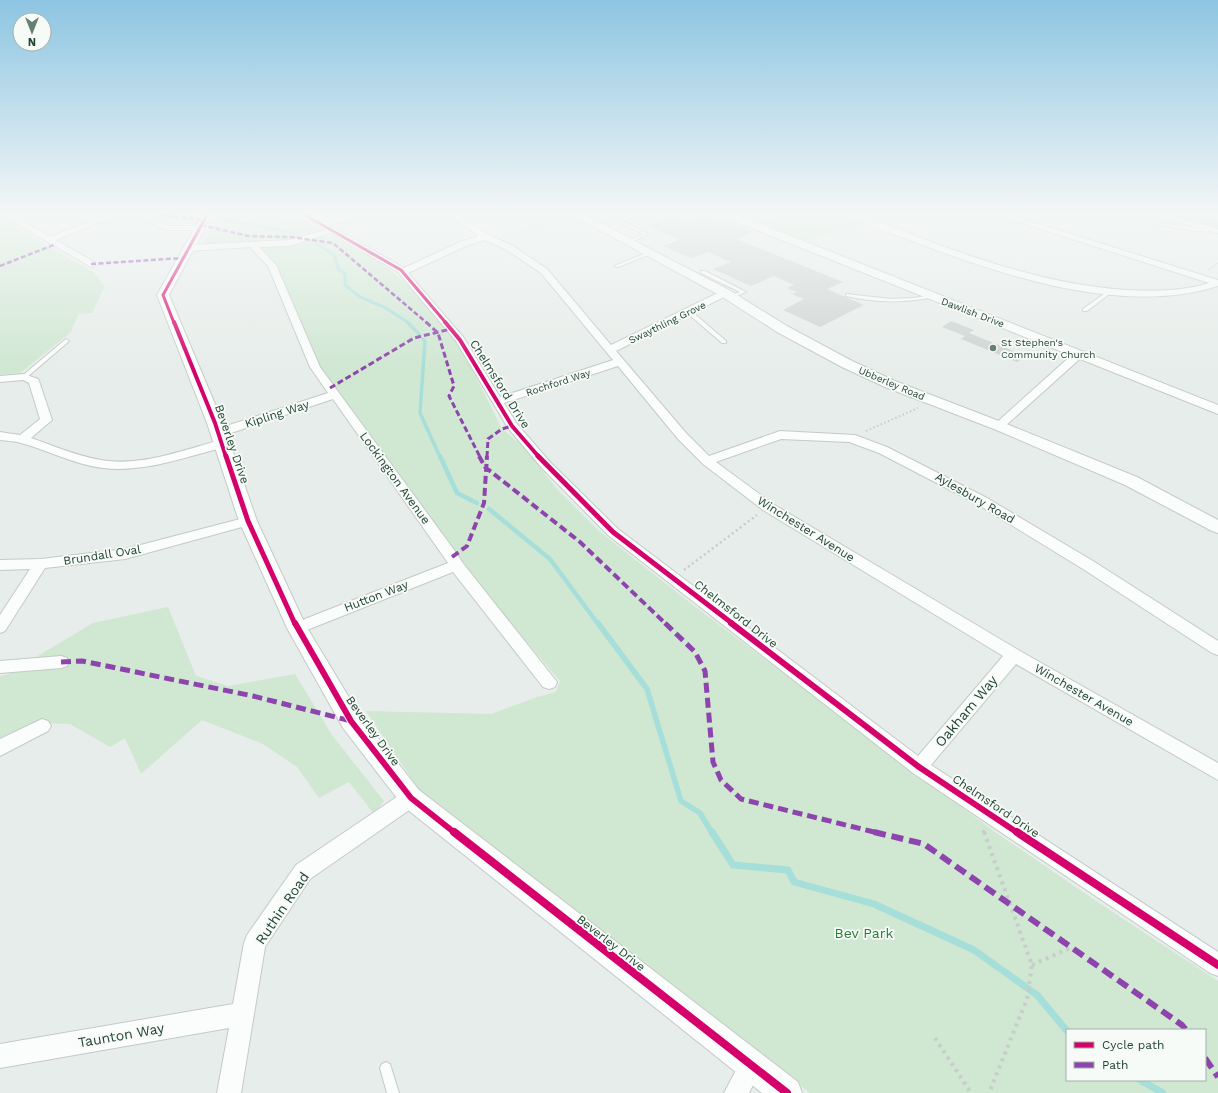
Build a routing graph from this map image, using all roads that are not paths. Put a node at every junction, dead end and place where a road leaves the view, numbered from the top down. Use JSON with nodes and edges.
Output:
{"nodes":[{"id":1,"x":179,"y":266,"type":"edge"},
{"id":2,"x":272,"y":266,"type":"edge"},
{"id":3,"x":392,"y":266,"type":"edge"},
{"id":4,"x":415,"y":266,"type":"edge"},
{"id":5,"x":537,"y":266,"type":"edge"},
{"id":6,"x":675,"y":266,"type":"edge"},
{"id":7,"x":858,"y":266,"type":"edge"},
{"id":8,"x":990,"y":266,"type":"edge"},
{"id":9,"x":1164,"y":266,"type":"edge"},
{"id":10,"x":402,"y":272,"type":"junction"},
{"id":11,"x":703,"y":272,"type":"dead end"},
{"id":12,"x":1218,"y":283,"type":"edge"},
{"id":13,"x":1110,"y":292,"type":"junction"},
{"id":14,"x":727,"y":295,"type":"junction"},
{"id":15,"x":848,"y":296,"type":"dead end"},
{"id":16,"x":934,"y":296,"type":"junction"},
{"id":17,"x":894,"y":298,"type":"dead end"},
{"id":18,"x":875,"y":300,"type":"junction"},
{"id":19,"x":904,"y":301,"type":"junction"},
{"id":20,"x":879,"y":306,"type":"dead end"},
{"id":21,"x":1085,"y":310,"type":"dead end"},
{"id":22,"x":688,"y":311,"type":"junction"},
{"id":23,"x":66,"y":341,"type":"dead end"},
{"id":24,"x":724,"y":342,"type":"dead end"},
{"id":25,"x":608,"y":350,"type":"junction"},
{"id":26,"x":1079,"y":354,"type":"junction"},
{"id":27,"x":619,"y":362,"type":"junction"},
{"id":28,"x":24,"y":377,"type":"junction"},
{"id":29,"x":0,"y":379,"type":"edge"},
{"id":30,"x":335,"y":395,"type":"junction"},
{"id":31,"x":497,"y":402,"type":"junction"},
{"id":32,"x":1218,"y":410,"type":"edge"},
{"id":33,"x":999,"y":426,"type":"junction"},
{"id":34,"x":0,"y":436,"type":"edge"},
{"id":35,"x":220,"y":438,"type":"junction"},
{"id":36,"x":22,"y":439,"type":"junction"},
{"id":37,"x":707,"y":461,"type":"junction"},
{"id":38,"x":248,"y":521,"type":"junction"},
{"id":39,"x":1218,"y":527,"type":"edge"},
{"id":40,"x":41,"y":564,"type":"junction"},
{"id":41,"x":0,"y":565,"type":"edge"},
{"id":42,"x":456,"y":565,"type":"junction"},
{"id":43,"x":0,"y":627,"type":"edge"},
{"id":44,"x":297,"y":628,"type":"junction"},
{"id":45,"x":1218,"y":649,"type":"edge"},
{"id":46,"x":1014,"y":655,"type":"junction"},
{"id":47,"x":61,"y":662,"type":"dead end"},
{"id":48,"x":0,"y":667,"type":"edge"},
{"id":49,"x":549,"y":682,"type":"dead end"},
{"id":50,"x":42,"y":726,"type":"dead end"},
{"id":51,"x":0,"y":748,"type":"edge"},
{"id":52,"x":919,"y":767,"type":"junction"},
{"id":53,"x":1218,"y":772,"type":"edge"},
{"id":54,"x":411,"y":798,"type":"junction"},
{"id":55,"x":1218,"y":965,"type":"edge"},
{"id":56,"x":243,"y":1014,"type":"junction"},
{"id":57,"x":0,"y":1056,"type":"edge"},
{"id":58,"x":751,"y":1065,"type":"junction"},
{"id":59,"x":386,"y":1068,"type":"dead end"},
{"id":60,"x":229,"y":1093,"type":"edge"},
{"id":61,"x":393,"y":1093,"type":"edge"},
{"id":62,"x":736,"y":1093,"type":"edge"},
{"id":63,"x":787,"y":1093,"type":"edge"}],
"edges":[{"from":1,"to":35,"type":"street","name":"Beverley Drive"},
{"from":2,"to":30,"type":"street","name":"Lockington Avenue"},
{"from":3,"to":10,"type":"street","name":"Chelmsford Drive"},
{"from":4,"to":10,"type":"street"},
{"from":5,"to":25,"type":"street","name":"Winchester Avenue"},
{"from":6,"to":14,"type":"street","name":"Ubberley Road"},
{"from":7,"to":16,"type":"street","name":"Dawlish Drive"},
{"from":8,"to":13,"type":"street"},
{"from":9,"to":12,"type":"street"},
{"from":10,"to":31,"type":"street","name":"Chelmsford Drive"},
{"from":11,"to":14,"type":"lane"},
{"from":12,"to":13,"type":"street"},
{"from":13,"to":21,"type":"lane"},
{"from":14,"to":22,"type":"street","name":"Swaythling Grove"},
{"from":14,"to":33,"type":"street","name":"Ubberley Road"},
{"from":15,"to":18,"type":"lane"},
{"from":16,"to":19,"type":"lane"},
{"from":16,"to":26,"type":"street","name":"Dawlish Drive"},
{"from":17,"to":19,"type":"lane"},
{"from":18,"to":19,"type":"lane"},
{"from":18,"to":20,"type":"lane"},
{"from":22,"to":24,"type":"lane"},
{"from":22,"to":25,"type":"street","name":"Swaythling Grove"},
{"from":23,"to":28,"type":"lane"},
{"from":25,"to":27,"type":"street","name":"Winchester Avenue"},
{"from":26,"to":32,"type":"street","name":"Dawlish Drive"},
{"from":26,"to":33,"type":"street"},
{"from":27,"to":31,"type":"street","name":"Rochford Way"},
{"from":27,"to":37,"type":"street","name":"Winchester Avenue"},
{"from":28,"to":29,"type":"street"},
{"from":28,"to":36,"type":"street"},
{"from":30,"to":35,"type":"street","name":"Kipling Way"},
{"from":30,"to":42,"type":"street","name":"Lockington Avenue"},
{"from":31,"to":52,"type":"street","name":"Chelmsford Drive"},
{"from":33,"to":39,"type":"street","name":"Ubberley Road"},
{"from":34,"to":36,"type":"street"},
{"from":35,"to":36,"type":"street"},
{"from":35,"to":38,"type":"street","name":"Beverley Drive"},
{"from":37,"to":45,"type":"street","name":"Aylesbury Road"},
{"from":37,"to":46,"type":"street","name":"Winchester Avenue"},
{"from":38,"to":40,"type":"street","name":"Brundall Oval"},
{"from":38,"to":44,"type":"street","name":"Beverley Drive"},
{"from":40,"to":41,"type":"street","name":"Brundall Oval"},
{"from":40,"to":43,"type":"street"},
{"from":42,"to":44,"type":"street","name":"Hutton Way"},
{"from":42,"to":49,"type":"street","name":"Lockington Avenue"},
{"from":44,"to":54,"type":"street","name":"Beverley Drive"},
{"from":46,"to":52,"type":"street","name":"Oakham Way"},
{"from":46,"to":53,"type":"street","name":"Winchester Avenue"},
{"from":47,"to":48,"type":"street"},
{"from":50,"to":51,"type":"street"},
{"from":52,"to":55,"type":"street","name":"Chelmsford Drive"},
{"from":54,"to":56,"type":"street","name":"Ruthin Road"},
{"from":54,"to":58,"type":"street","name":"Beverley Drive"},
{"from":56,"to":57,"type":"street","name":"Taunton Way"},
{"from":56,"to":60,"type":"street","name":"Ruthin Road"},
{"from":58,"to":62,"type":"street"},
{"from":58,"to":63,"type":"street","name":"Beverley Drive"},
{"from":59,"to":61,"type":"lane"}]}
